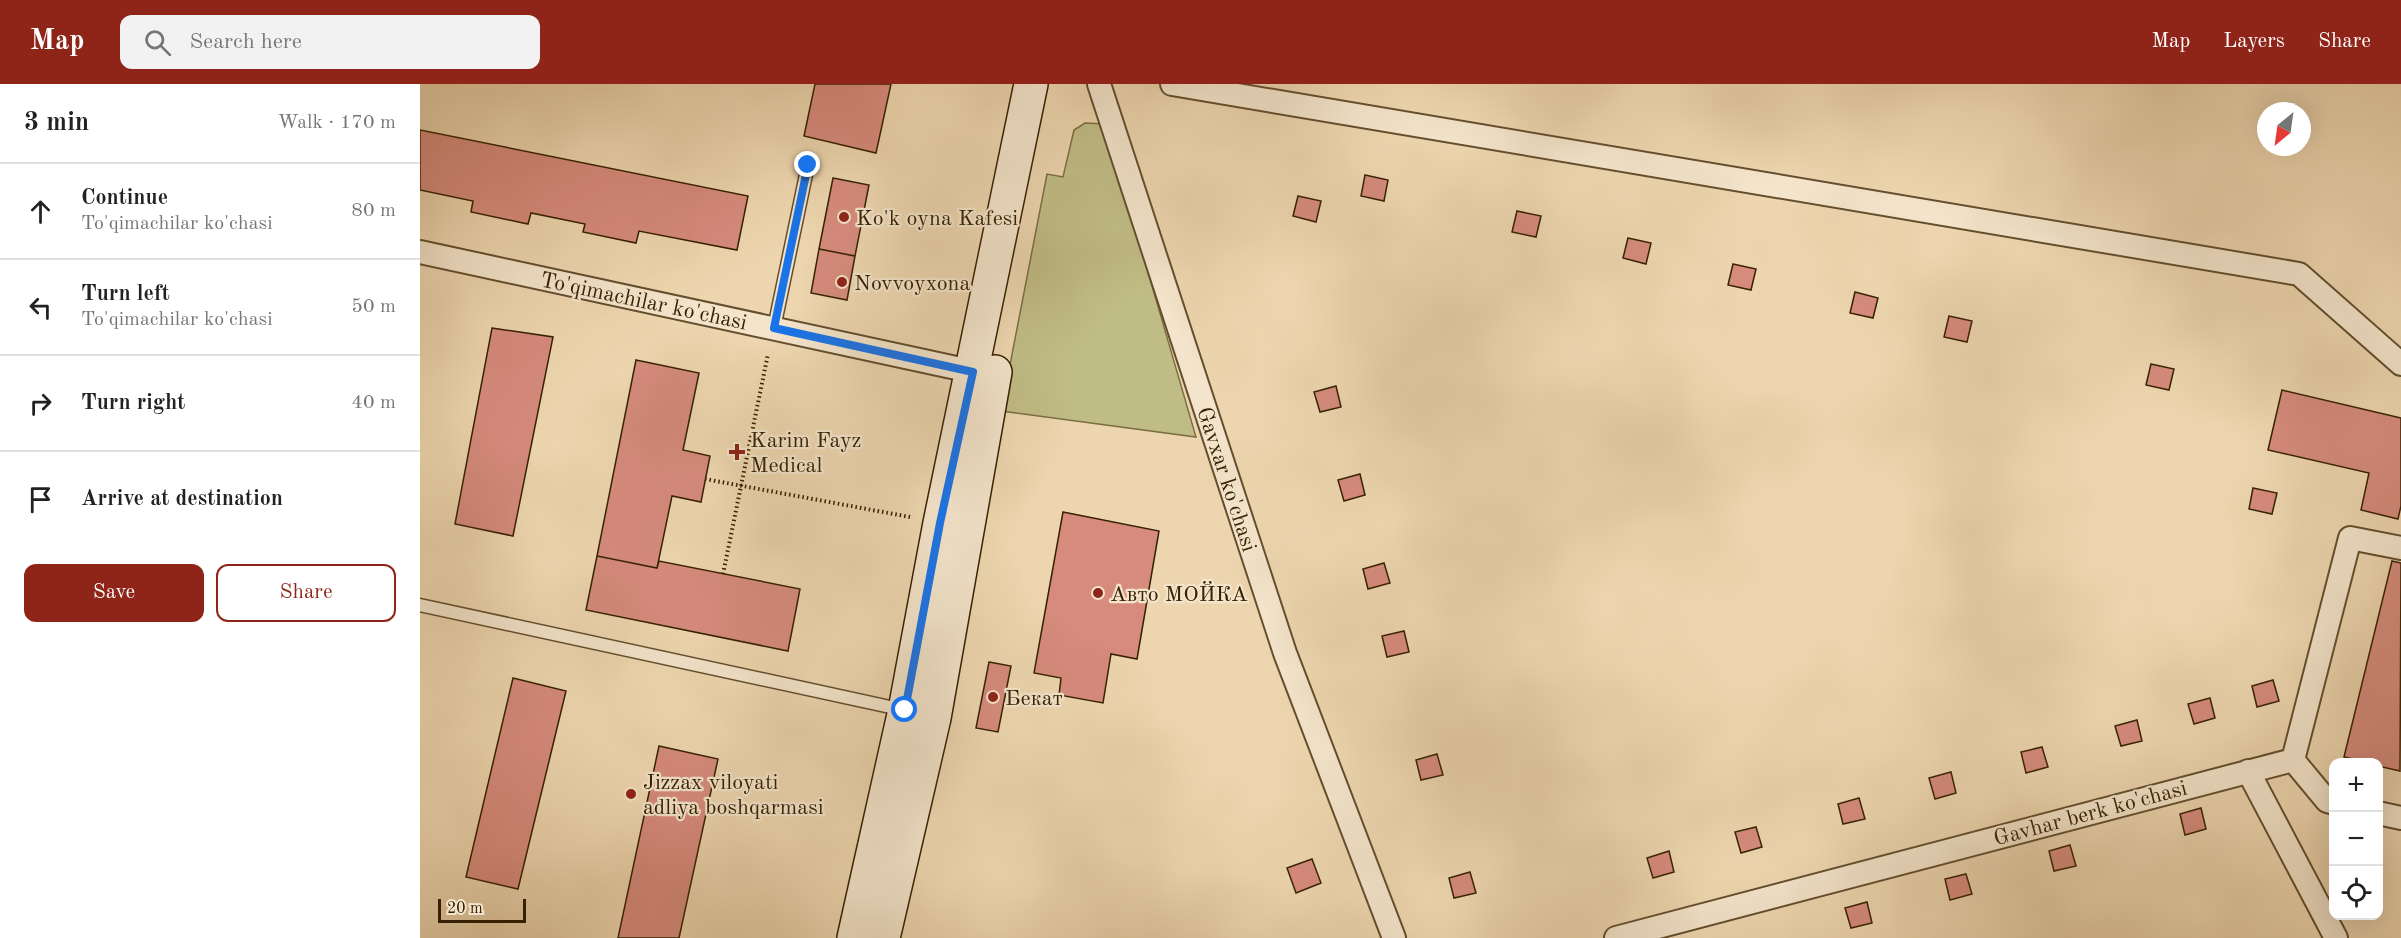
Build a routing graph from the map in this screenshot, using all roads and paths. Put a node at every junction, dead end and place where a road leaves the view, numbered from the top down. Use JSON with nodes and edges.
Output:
{"nodes":[{"id":1,"x":1031,"y":84,"type":"edge"},
{"id":2,"x":1053,"y":84,"type":"edge"},
{"id":3,"x":1099,"y":84,"type":"edge"},
{"id":4,"x":1172,"y":84,"type":"edge"},
{"id":5,"x":808,"y":165,"type":"dead end"},
{"id":6,"x":420,"y":252,"type":"edge"},
{"id":7,"x":774,"y":328,"type":"junction"},
{"id":8,"x":2401,"y":364,"type":"edge"},
{"id":9,"x":983,"y":373,"type":"junction"},
{"id":10,"x":705,"y":479,"type":"dead end"},
{"id":11,"x":741,"y":486,"type":"junction"},
{"id":12,"x":940,"y":523,"type":"junction"},
{"id":13,"x":2401,"y":548,"type":"edge"},
{"id":14,"x":723,"y":574,"type":"dead end"},
{"id":15,"x":420,"y":605,"type":"edge"},
{"id":16,"x":919,"y":714,"type":"junction"},
{"id":17,"x":2293,"y":760,"type":"junction"},
{"id":18,"x":2248,"y":771,"type":"junction"},
{"id":19,"x":2329,"y":801,"type":"edge"},
{"id":20,"x":2383,"y":814,"type":"edge"},
{"id":21,"x":2401,"y":818,"type":"edge"},
{"id":22,"x":854,"y":938,"type":"edge"},
{"id":23,"x":883,"y":938,"type":"edge"},
{"id":24,"x":1394,"y":938,"type":"edge"},
{"id":25,"x":1616,"y":938,"type":"edge"},
{"id":26,"x":2336,"y":938,"type":"edge"}],
"edges":[{"from":1,"to":9,"type":"main road"},
{"from":2,"to":9,"type":"main road"},
{"from":3,"to":24,"type":"street","name":"Gavxar ko'chasi"},
{"from":4,"to":8,"type":"street"},
{"from":5,"to":7,"type":"lane"},
{"from":6,"to":7,"type":"street","name":"To'qimachilar ko'chasi"},
{"from":7,"to":9,"type":"street","name":"To'qimachilar ko'chasi"},
{"from":7,"to":11,"type":"path"},
{"from":9,"to":12,"type":"main road"},
{"from":9,"to":16,"type":"main road"},
{"from":10,"to":11,"type":"path"},
{"from":11,"to":12,"type":"path"},
{"from":11,"to":14,"type":"path"},
{"from":12,"to":16,"type":"main road"},
{"from":13,"to":17,"type":"street"},
{"from":15,"to":16,"type":"lane"},
{"from":16,"to":22,"type":"main road"},
{"from":16,"to":23,"type":"main road"},
{"from":17,"to":18,"type":"street","name":"Gavhar berk ko'chasi"},
{"from":17,"to":19,"type":"street"},
{"from":18,"to":25,"type":"street","name":"Gavhar berk ko'chasi"},
{"from":18,"to":26,"type":"street"},
{"from":20,"to":21,"type":"street"}]}
